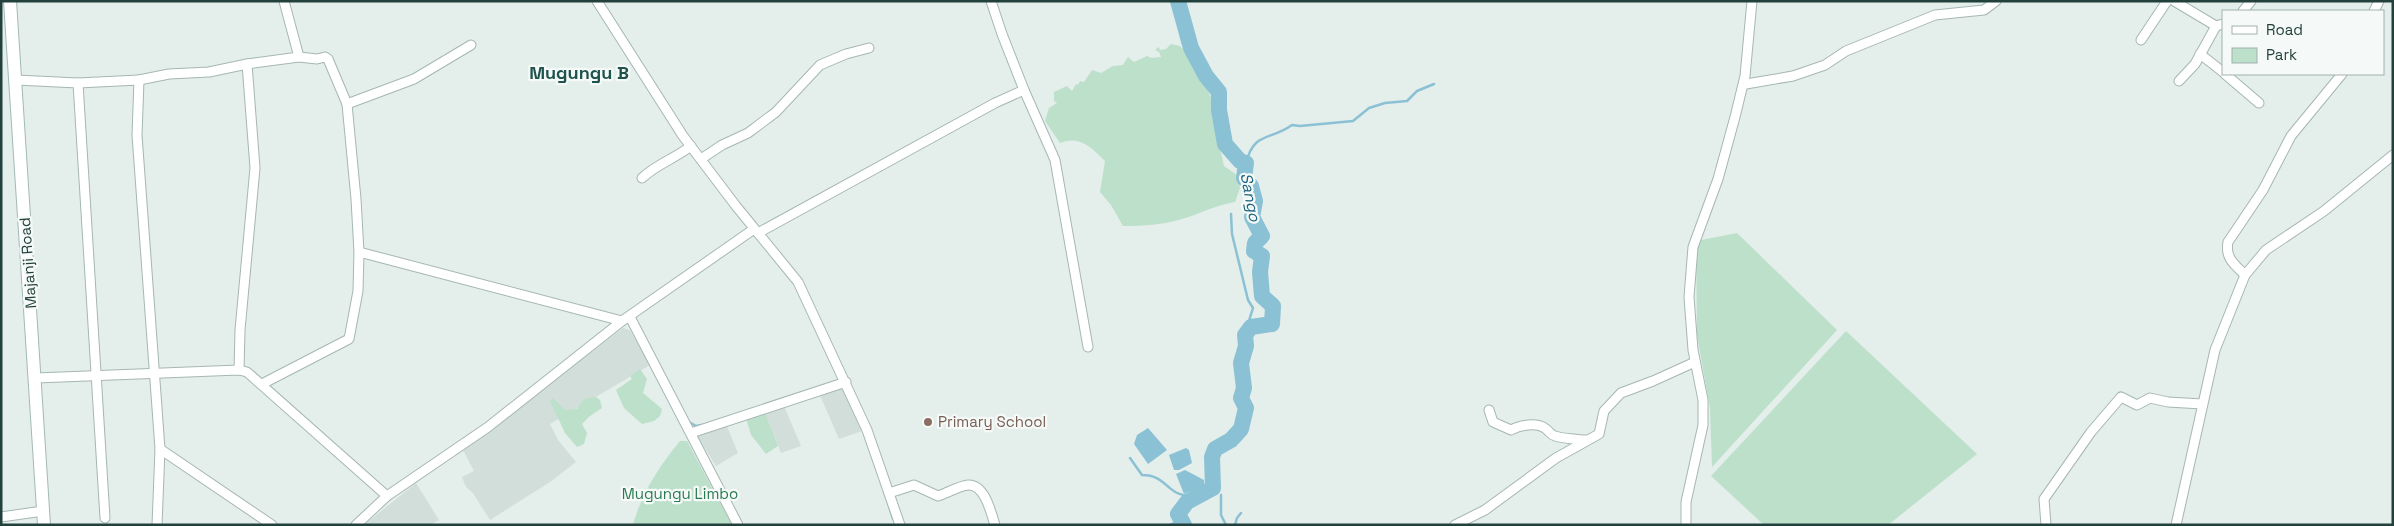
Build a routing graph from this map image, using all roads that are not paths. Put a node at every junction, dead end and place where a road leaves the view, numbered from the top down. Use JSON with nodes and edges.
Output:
{"nodes":[{"id":1,"x":10,"y":1,"type":"edge"},
{"id":2,"x":284,"y":1,"type":"edge"},
{"id":3,"x":597,"y":1,"type":"edge"},
{"id":4,"x":992,"y":1,"type":"edge"},
{"id":5,"x":1752,"y":1,"type":"edge"},
{"id":6,"x":1996,"y":1,"type":"edge"},
{"id":7,"x":2167,"y":1,"type":"edge"},
{"id":8,"x":2174,"y":1,"type":"edge"},
{"id":9,"x":2220,"y":25,"type":"edge"},
{"id":10,"x":2141,"y":40,"type":"dead end"},
{"id":11,"x":470,"y":45,"type":"dead end"},
{"id":12,"x":868,"y":48,"type":"dead end"},
{"id":13,"x":2200,"y":54,"type":"junction"},
{"id":14,"x":299,"y":57,"type":"junction"},
{"id":15,"x":247,"y":64,"type":"junction"},
{"id":16,"x":2222,"y":71,"type":"edge"},
{"id":17,"x":2226,"y":75,"type":"edge"},
{"id":18,"x":2341,"y":75,"type":"edge"},
{"id":19,"x":16,"y":80,"type":"junction"},
{"id":20,"x":139,"y":80,"type":"junction"},
{"id":21,"x":2179,"y":81,"type":"dead end"},
{"id":22,"x":78,"y":83,"type":"junction"},
{"id":23,"x":1746,"y":84,"type":"dead end"},
{"id":24,"x":1024,"y":90,"type":"junction"},
{"id":25,"x":2259,"y":103,"type":"dead end"},
{"id":26,"x":347,"y":104,"type":"junction"},
{"id":27,"x":691,"y":146,"type":"junction"},
{"id":28,"x":2393,"y":155,"type":"edge"},
{"id":29,"x":701,"y":159,"type":"junction"},
{"id":30,"x":642,"y":178,"type":"dead end"},
{"id":31,"x":756,"y":231,"type":"junction"},
{"id":32,"x":359,"y":252,"type":"junction"},
{"id":33,"x":2245,"y":275,"type":"junction"},
{"id":34,"x":626,"y":319,"type":"junction"},
{"id":35,"x":1088,"y":347,"type":"dead end"},
{"id":36,"x":1694,"y":362,"type":"junction"},
{"id":37,"x":239,"y":370,"type":"junction"},
{"id":38,"x":155,"y":372,"type":"junction"},
{"id":39,"x":96,"y":376,"type":"junction"},
{"id":40,"x":36,"y":378,"type":"junction"},
{"id":41,"x":846,"y":382,"type":"junction"},
{"id":42,"x":262,"y":384,"type":"junction"},
{"id":43,"x":2202,"y":404,"type":"junction"},
{"id":44,"x":1489,"y":410,"type":"dead end"},
{"id":45,"x":691,"y":433,"type":"junction"},
{"id":46,"x":1587,"y":440,"type":"junction"},
{"id":47,"x":160,"y":449,"type":"junction"},
{"id":48,"x":889,"y":493,"type":"junction"},
{"id":49,"x":387,"y":496,"type":"junction"},
{"id":50,"x":43,"y":510,"type":"junction"},
{"id":51,"x":1,"y":517,"type":"edge"},
{"id":52,"x":105,"y":518,"type":"dead end"},
{"id":53,"x":44,"y":525,"type":"edge"},
{"id":54,"x":157,"y":525,"type":"edge"},
{"id":55,"x":272,"y":525,"type":"edge"},
{"id":56,"x":356,"y":525,"type":"edge"},
{"id":57,"x":738,"y":525,"type":"edge"},
{"id":58,"x":900,"y":525,"type":"edge"},
{"id":59,"x":995,"y":525,"type":"edge"},
{"id":60,"x":1455,"y":525,"type":"edge"},
{"id":61,"x":1686,"y":525,"type":"edge"},
{"id":62,"x":2046,"y":525,"type":"edge"},
{"id":63,"x":2176,"y":525,"type":"edge"}],
"edges":[{"from":1,"to":19,"type":"main road","name":"Majanji Road"},
{"from":2,"to":14,"type":"street"},
{"from":3,"to":27,"type":"street"},
{"from":4,"to":24,"type":"street"},
{"from":5,"to":36,"type":"street"},
{"from":6,"to":23,"type":"street"},
{"from":7,"to":10,"type":"street"},
{"from":8,"to":9,"type":"street"},
{"from":9,"to":13,"type":"street"},
{"from":11,"to":26,"type":"street"},
{"from":12,"to":29,"type":"street"},
{"from":13,"to":16,"type":"street"},
{"from":13,"to":21,"type":"street"},
{"from":14,"to":15,"type":"street"},
{"from":14,"to":26,"type":"street"},
{"from":15,"to":20,"type":"street"},
{"from":15,"to":37,"type":"street"},
{"from":17,"to":25,"type":"street"},
{"from":18,"to":33,"type":"street"},
{"from":19,"to":22,"type":"street"},
{"from":19,"to":40,"type":"main road","name":"Majanji Road"},
{"from":20,"to":22,"type":"street"},
{"from":20,"to":38,"type":"street"},
{"from":22,"to":39,"type":"street"},
{"from":24,"to":31,"type":"street"},
{"from":24,"to":35,"type":"street"},
{"from":26,"to":32,"type":"street"},
{"from":27,"to":29,"type":"street"},
{"from":27,"to":30,"type":"street"},
{"from":28,"to":33,"type":"street"},
{"from":29,"to":31,"type":"street"},
{"from":31,"to":34,"type":"street"},
{"from":31,"to":41,"type":"street"},
{"from":32,"to":34,"type":"street"},
{"from":32,"to":42,"type":"street"},
{"from":33,"to":43,"type":"street"},
{"from":34,"to":45,"type":"street"},
{"from":34,"to":49,"type":"street"},
{"from":36,"to":46,"type":"street"},
{"from":36,"to":61,"type":"street"},
{"from":37,"to":38,"type":"street"},
{"from":37,"to":42,"type":"street"},
{"from":38,"to":39,"type":"street"},
{"from":38,"to":47,"type":"street"},
{"from":39,"to":40,"type":"street"},
{"from":39,"to":52,"type":"street"},
{"from":40,"to":50,"type":"main road","name":"Majanji Road"},
{"from":41,"to":45,"type":"street"},
{"from":41,"to":48,"type":"street"},
{"from":42,"to":49,"type":"street"},
{"from":43,"to":62,"type":"street"},
{"from":43,"to":63,"type":"street"},
{"from":44,"to":46,"type":"street"},
{"from":45,"to":57,"type":"street"},
{"from":46,"to":60,"type":"street"},
{"from":47,"to":54,"type":"street"},
{"from":47,"to":55,"type":"street"},
{"from":48,"to":58,"type":"street"},
{"from":48,"to":59,"type":"street"},
{"from":49,"to":56,"type":"street"},
{"from":50,"to":51,"type":"street"},
{"from":50,"to":53,"type":"main road","name":"Majanji Road"}]}
